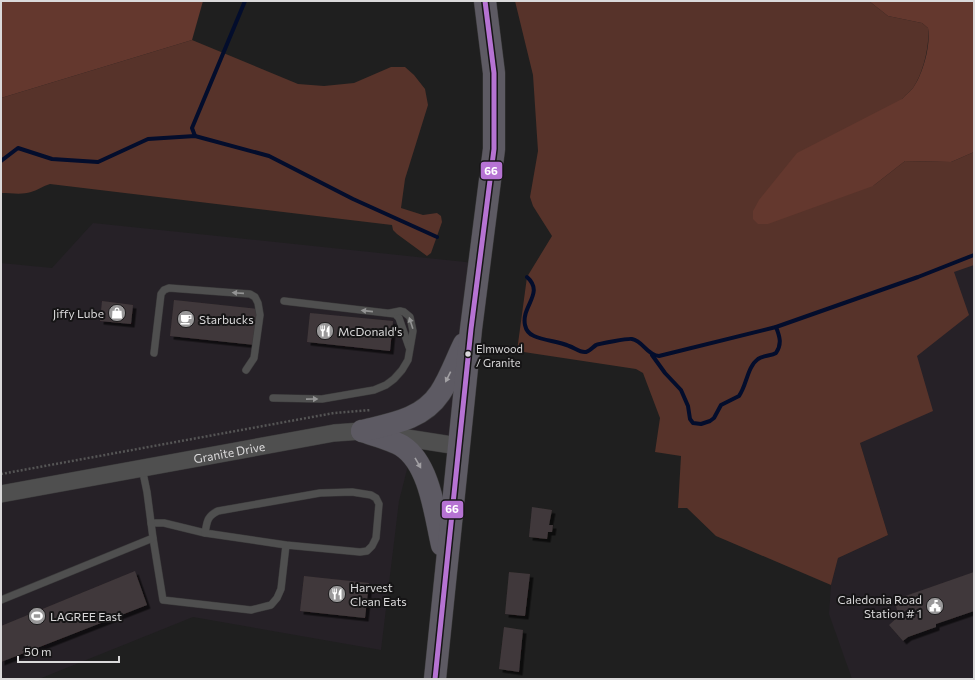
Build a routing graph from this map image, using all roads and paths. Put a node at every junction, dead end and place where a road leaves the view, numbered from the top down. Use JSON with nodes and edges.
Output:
{"nodes":[{"id":1,"x":485,"y":1,"type":"edge"},
{"id":2,"x":284,"y":301,"type":"dead end"},
{"id":3,"x":471,"y":329,"type":"junction"},
{"id":4,"x":154,"y":353,"type":"dead end"},
{"id":5,"x":246,"y":370,"type":"dead end"},
{"id":6,"x":273,"y":398,"type":"dead end"},
{"id":7,"x":371,"y":410,"type":"dead end"},
{"id":8,"x":362,"y":431,"type":"junction"},
{"id":9,"x":458,"y":446,"type":"junction"},
{"id":10,"x":142,"y":468,"type":"junction"},
{"id":11,"x":1,"y":474,"type":"edge"},
{"id":12,"x":1,"y":494,"type":"edge"},
{"id":13,"x":151,"y":523,"type":"junction"},
{"id":14,"x":205,"y":533,"type":"junction"},
{"id":15,"x":153,"y":538,"type":"junction"},
{"id":16,"x":286,"y":546,"type":"junction"},
{"id":17,"x":446,"y":563,"type":"junction"},
{"id":18,"x":1,"y":600,"type":"edge"},
{"id":19,"x":435,"y":679,"type":"edge"}],
"edges":[{"from":1,"to":3,"type":"main road"},
{"from":6,"to":2,"type":"lane","one_way":true},
{"from":3,"to":8,"type":"main road","one_way":true},
{"from":3,"to":9,"type":"main road"},
{"from":5,"to":4,"type":"lane","one_way":true},
{"from":7,"to":11,"type":"path"},
{"from":8,"to":9,"type":"street","name":"Granite Drive"},
{"from":8,"to":10,"type":"street","name":"Granite Drive"},
{"from":8,"to":17,"type":"main road","one_way":true},
{"from":9,"to":17,"type":"main road"},
{"from":10,"to":12,"type":"street","name":"Granite Drive"},
{"from":10,"to":13,"type":"lane"},
{"from":13,"to":14,"type":"lane"},
{"from":13,"to":15,"type":"lane"},
{"from":14,"to":16,"type":"lane"},
{"from":14,"to":16,"type":"lane"},
{"from":15,"to":16,"type":"lane"},
{"from":15,"to":18,"type":"lane"},
{"from":17,"to":19,"type":"main road"}]}
